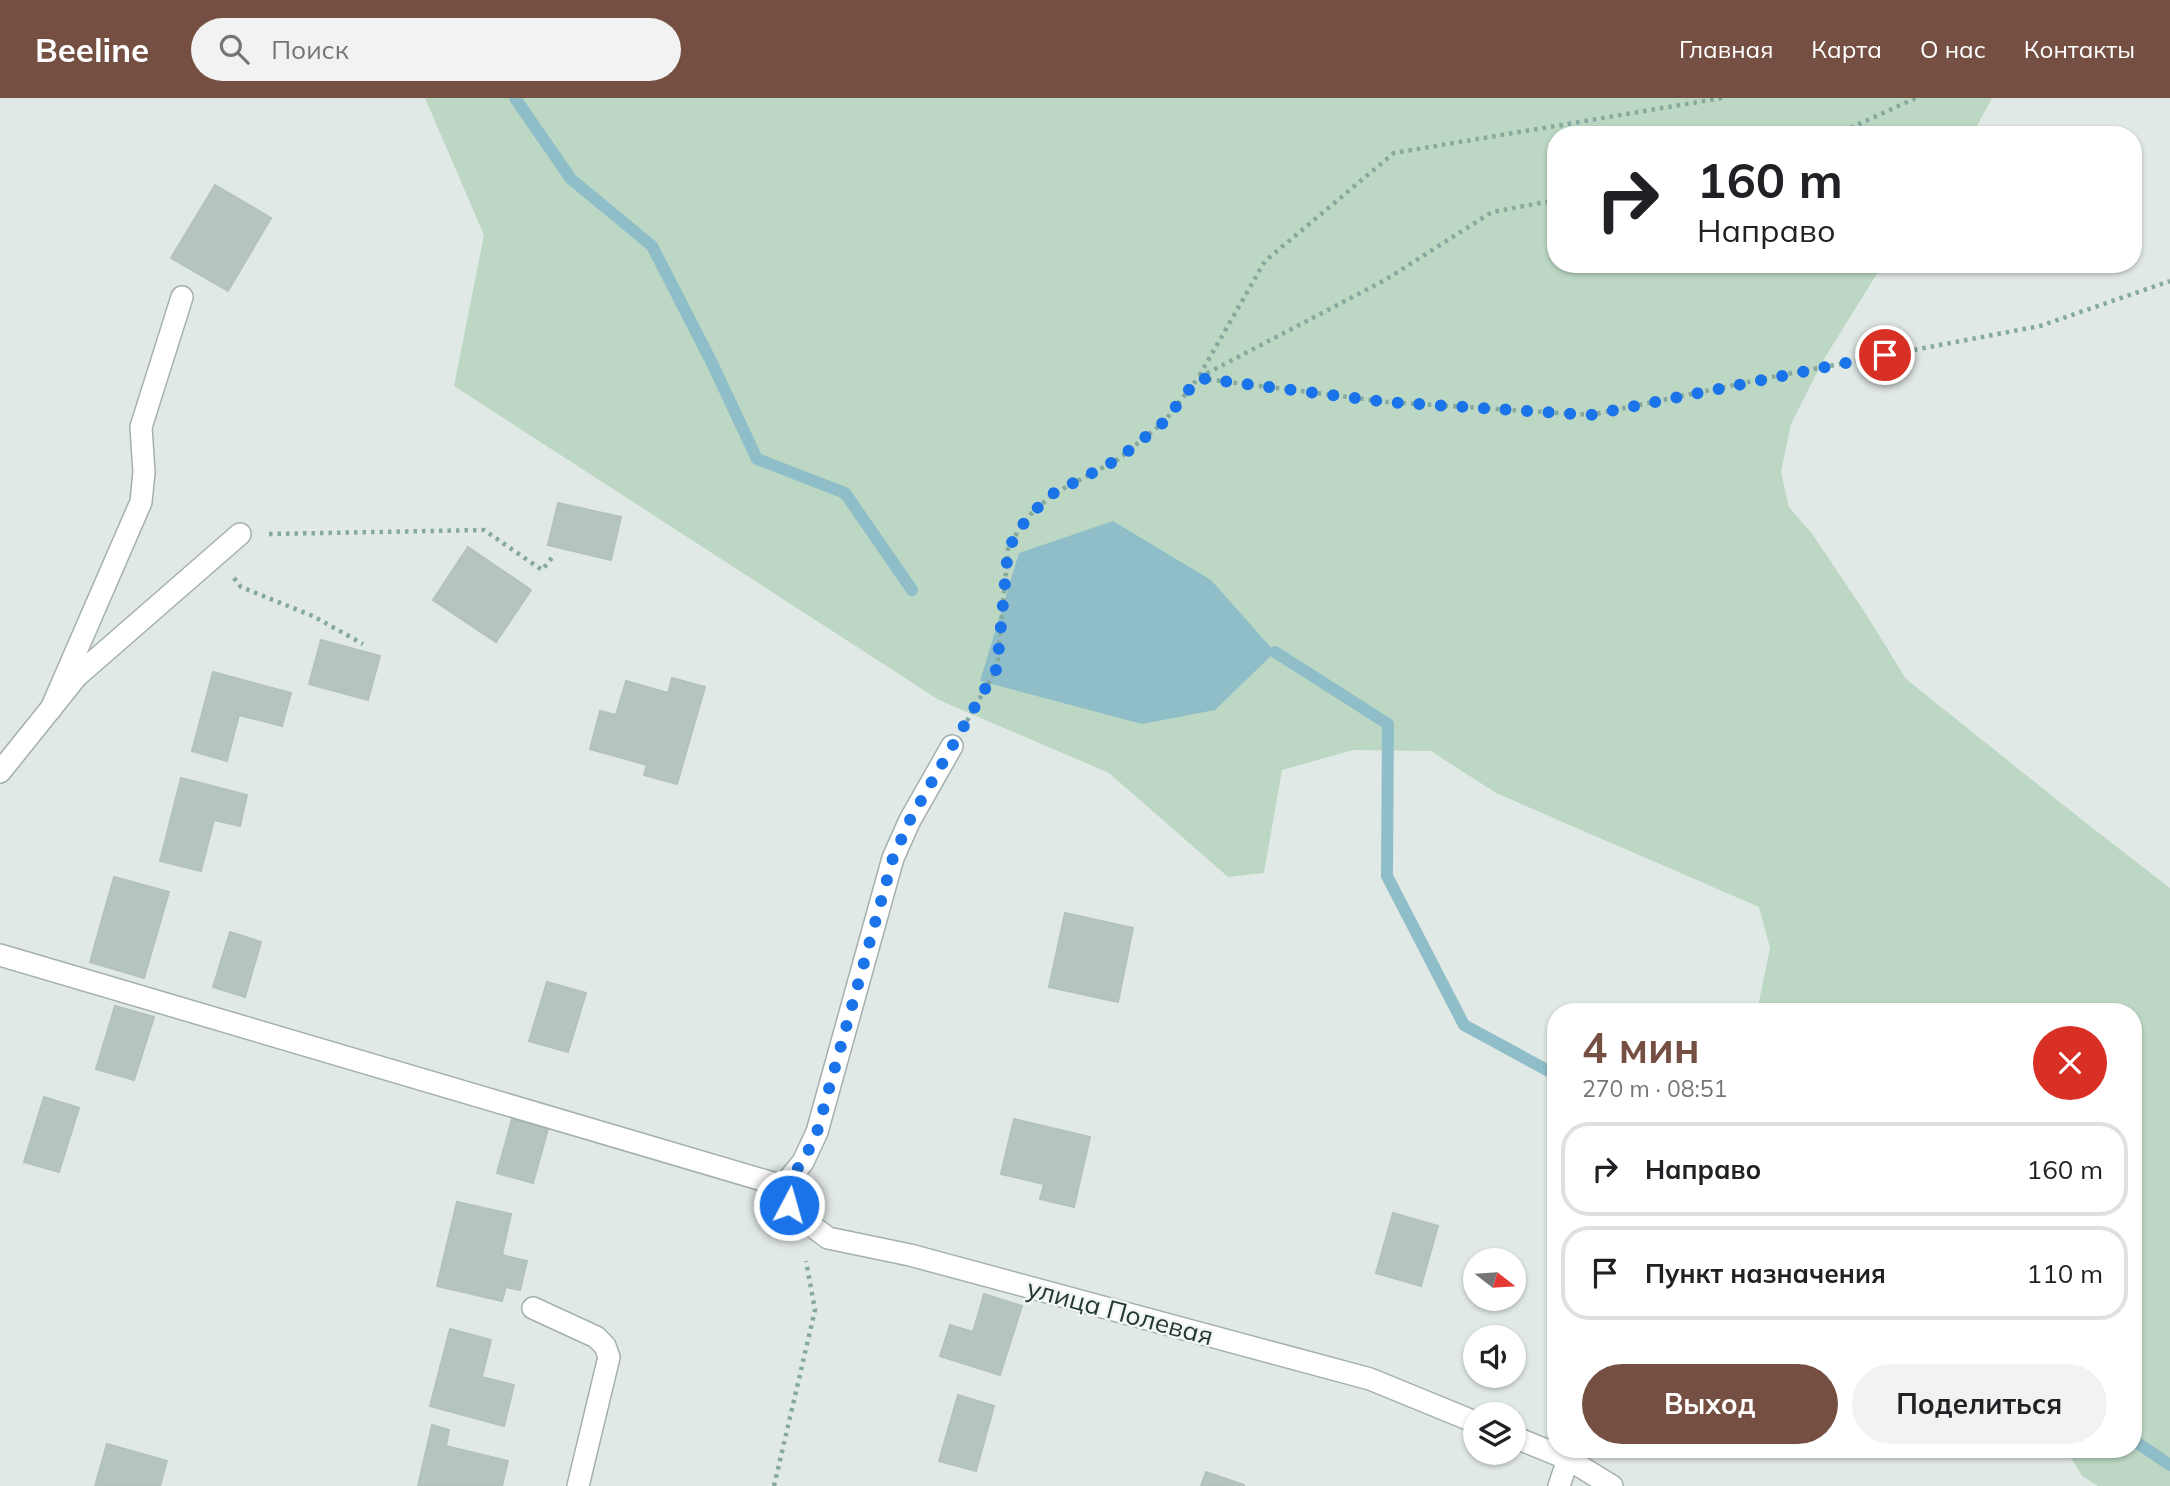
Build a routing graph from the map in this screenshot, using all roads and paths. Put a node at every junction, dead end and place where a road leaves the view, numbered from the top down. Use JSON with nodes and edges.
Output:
{"nodes":[{"id":1,"x":1722,"y":98,"type":"edge"},
{"id":2,"x":1916,"y":98,"type":"edge"},
{"id":3,"x":1555,"y":126,"type":"edge"},
{"id":4,"x":1855,"y":126,"type":"edge"},
{"id":5,"x":1547,"y":127,"type":"edge"},
{"id":6,"x":1547,"y":202,"type":"edge"},
{"id":7,"x":2170,"y":281,"type":"edge"},
{"id":8,"x":182,"y":297,"type":"dead end"},
{"id":9,"x":1198,"y":378,"type":"junction"},
{"id":10,"x":240,"y":534,"type":"joint"},
{"id":11,"x":555,"y":554,"type":"dead end"},
{"id":12,"x":215,"y":556,"type":"junction"},
{"id":13,"x":363,"y":644,"type":"dead end"},
{"id":14,"x":51,"y":709,"type":"junction"},
{"id":15,"x":952,"y":746,"type":"joint"},
{"id":16,"x":0,"y":772,"type":"edge"},
{"id":17,"x":0,"y":955,"type":"edge"},
{"id":18,"x":783,"y":1186,"type":"junction"},
{"id":19,"x":804,"y":1255,"type":"dead end"},
{"id":20,"x":533,"y":1308,"type":"dead end"},
{"id":21,"x":1463,"y":1417,"type":"edge"},
{"id":22,"x":1526,"y":1442,"type":"edge"},
{"id":23,"x":1547,"y":1450,"type":"edge"},
{"id":24,"x":1568,"y":1459,"type":"joint"},
{"id":25,"x":578,"y":1486,"type":"edge"},
{"id":26,"x":774,"y":1486,"type":"edge"},
{"id":27,"x":1559,"y":1486,"type":"edge"},
{"id":28,"x":1612,"y":1486,"type":"edge"}],
"edges":[{"from":1,"to":3,"type":"path"},
{"from":2,"to":4,"type":"path"},
{"from":5,"to":9,"type":"path"},
{"from":6,"to":9,"type":"path"},
{"from":7,"to":9,"type":"path"},
{"from":8,"to":14,"type":"street"},
{"from":9,"to":15,"type":"path"},
{"from":10,"to":11,"type":"path"},
{"from":10,"to":12,"type":"street"},
{"from":12,"to":13,"type":"path"},
{"from":12,"to":14,"type":"street"},
{"from":14,"to":16,"type":"street"},
{"from":15,"to":18,"type":"street"},
{"from":17,"to":18,"type":"street"},
{"from":18,"to":21,"type":"street","name":"улица Полевая"},
{"from":19,"to":26,"type":"path"},
{"from":20,"to":25,"type":"street"},
{"from":22,"to":23,"type":"street"},
{"from":24,"to":27,"type":"street"},
{"from":24,"to":28,"type":"street"}]}
